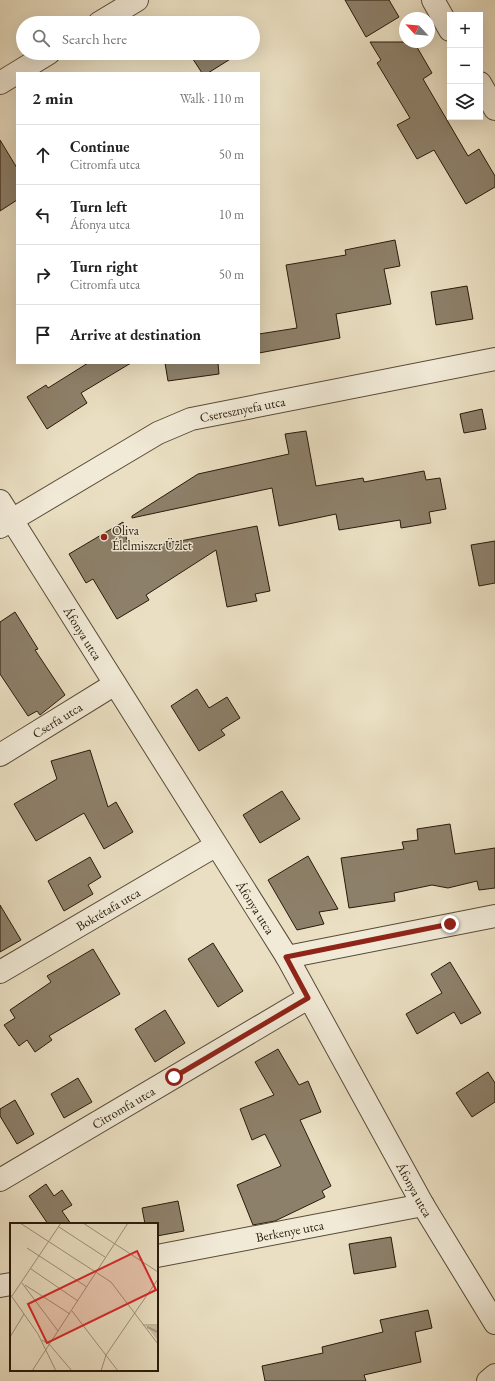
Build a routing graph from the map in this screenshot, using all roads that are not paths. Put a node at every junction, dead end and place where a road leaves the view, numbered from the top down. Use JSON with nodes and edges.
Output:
{"nodes":[{"id":1,"x":137,"y":0,"type":"edge"},
{"id":2,"x":433,"y":0,"type":"edge"},
{"id":3,"x":111,"y":16,"type":"edge"},
{"id":4,"x":447,"y":25,"type":"edge"},
{"id":5,"x":38,"y":60,"type":"edge"},
{"id":6,"x":18,"y":72,"type":"edge"},
{"id":7,"x":16,"y":73,"type":"edge"},
{"id":8,"x":0,"y":83,"type":"edge"},
{"id":9,"x":481,"y":84,"type":"edge"},
{"id":10,"x":495,"y":109,"type":"edge"},
{"id":11,"x":495,"y":359,"type":"edge"},
{"id":12,"x":0,"y":501,"type":"edge"},
{"id":13,"x":6,"y":524,"type":"edge"},
{"id":14,"x":115,"y":684,"type":"junction"},
{"id":15,"x":0,"y":755,"type":"edge"},
{"id":16,"x":215,"y":846,"type":"junction"},
{"id":17,"x":495,"y":916,"type":"edge"},
{"id":18,"x":286,"y":957,"type":"junction"},
{"id":19,"x":0,"y":972,"type":"edge"},
{"id":20,"x":308,"y":998,"type":"junction"},
{"id":21,"x":0,"y":1180,"type":"edge"},
{"id":22,"x":423,"y":1205,"type":"junction"},
{"id":23,"x":158,"y":1256,"type":"edge"},
{"id":24,"x":10,"y":1284,"type":"edge"},
{"id":25,"x":0,"y":1286,"type":"edge"},
{"id":26,"x":495,"y":1323,"type":"edge"},
{"id":27,"x":495,"y":1375,"type":"edge"},
{"id":28,"x":488,"y":1381,"type":"edge"}],
"edges":[{"from":1,"to":3,"type":"street"},
{"from":2,"to":4,"type":"street"},
{"from":5,"to":6,"type":"street"},
{"from":7,"to":8,"type":"street"},
{"from":9,"to":10,"type":"street"},
{"from":11,"to":13,"type":"street","name":"Cseresznyefa utca"},
{"from":12,"to":13,"type":"street","name":"Áfonya utca"},
{"from":13,"to":14,"type":"street","name":"Áfonya utca"},
{"from":14,"to":15,"type":"street","name":"Cserfa utca"},
{"from":14,"to":16,"type":"street","name":"Áfonya utca"},
{"from":16,"to":18,"type":"street","name":"Áfonya utca"},
{"from":16,"to":19,"type":"street","name":"Bokrétafa utca"},
{"from":17,"to":18,"type":"street"},
{"from":18,"to":20,"type":"street","name":"Áfonya utca"},
{"from":20,"to":21,"type":"street","name":"Citromfa utca"},
{"from":20,"to":22,"type":"street","name":"Áfonya utca"},
{"from":22,"to":23,"type":"street","name":"Berkenye utca"},
{"from":22,"to":26,"type":"street","name":"Áfonya utca"},
{"from":24,"to":25,"type":"street"},
{"from":27,"to":28,"type":"street"}]}
